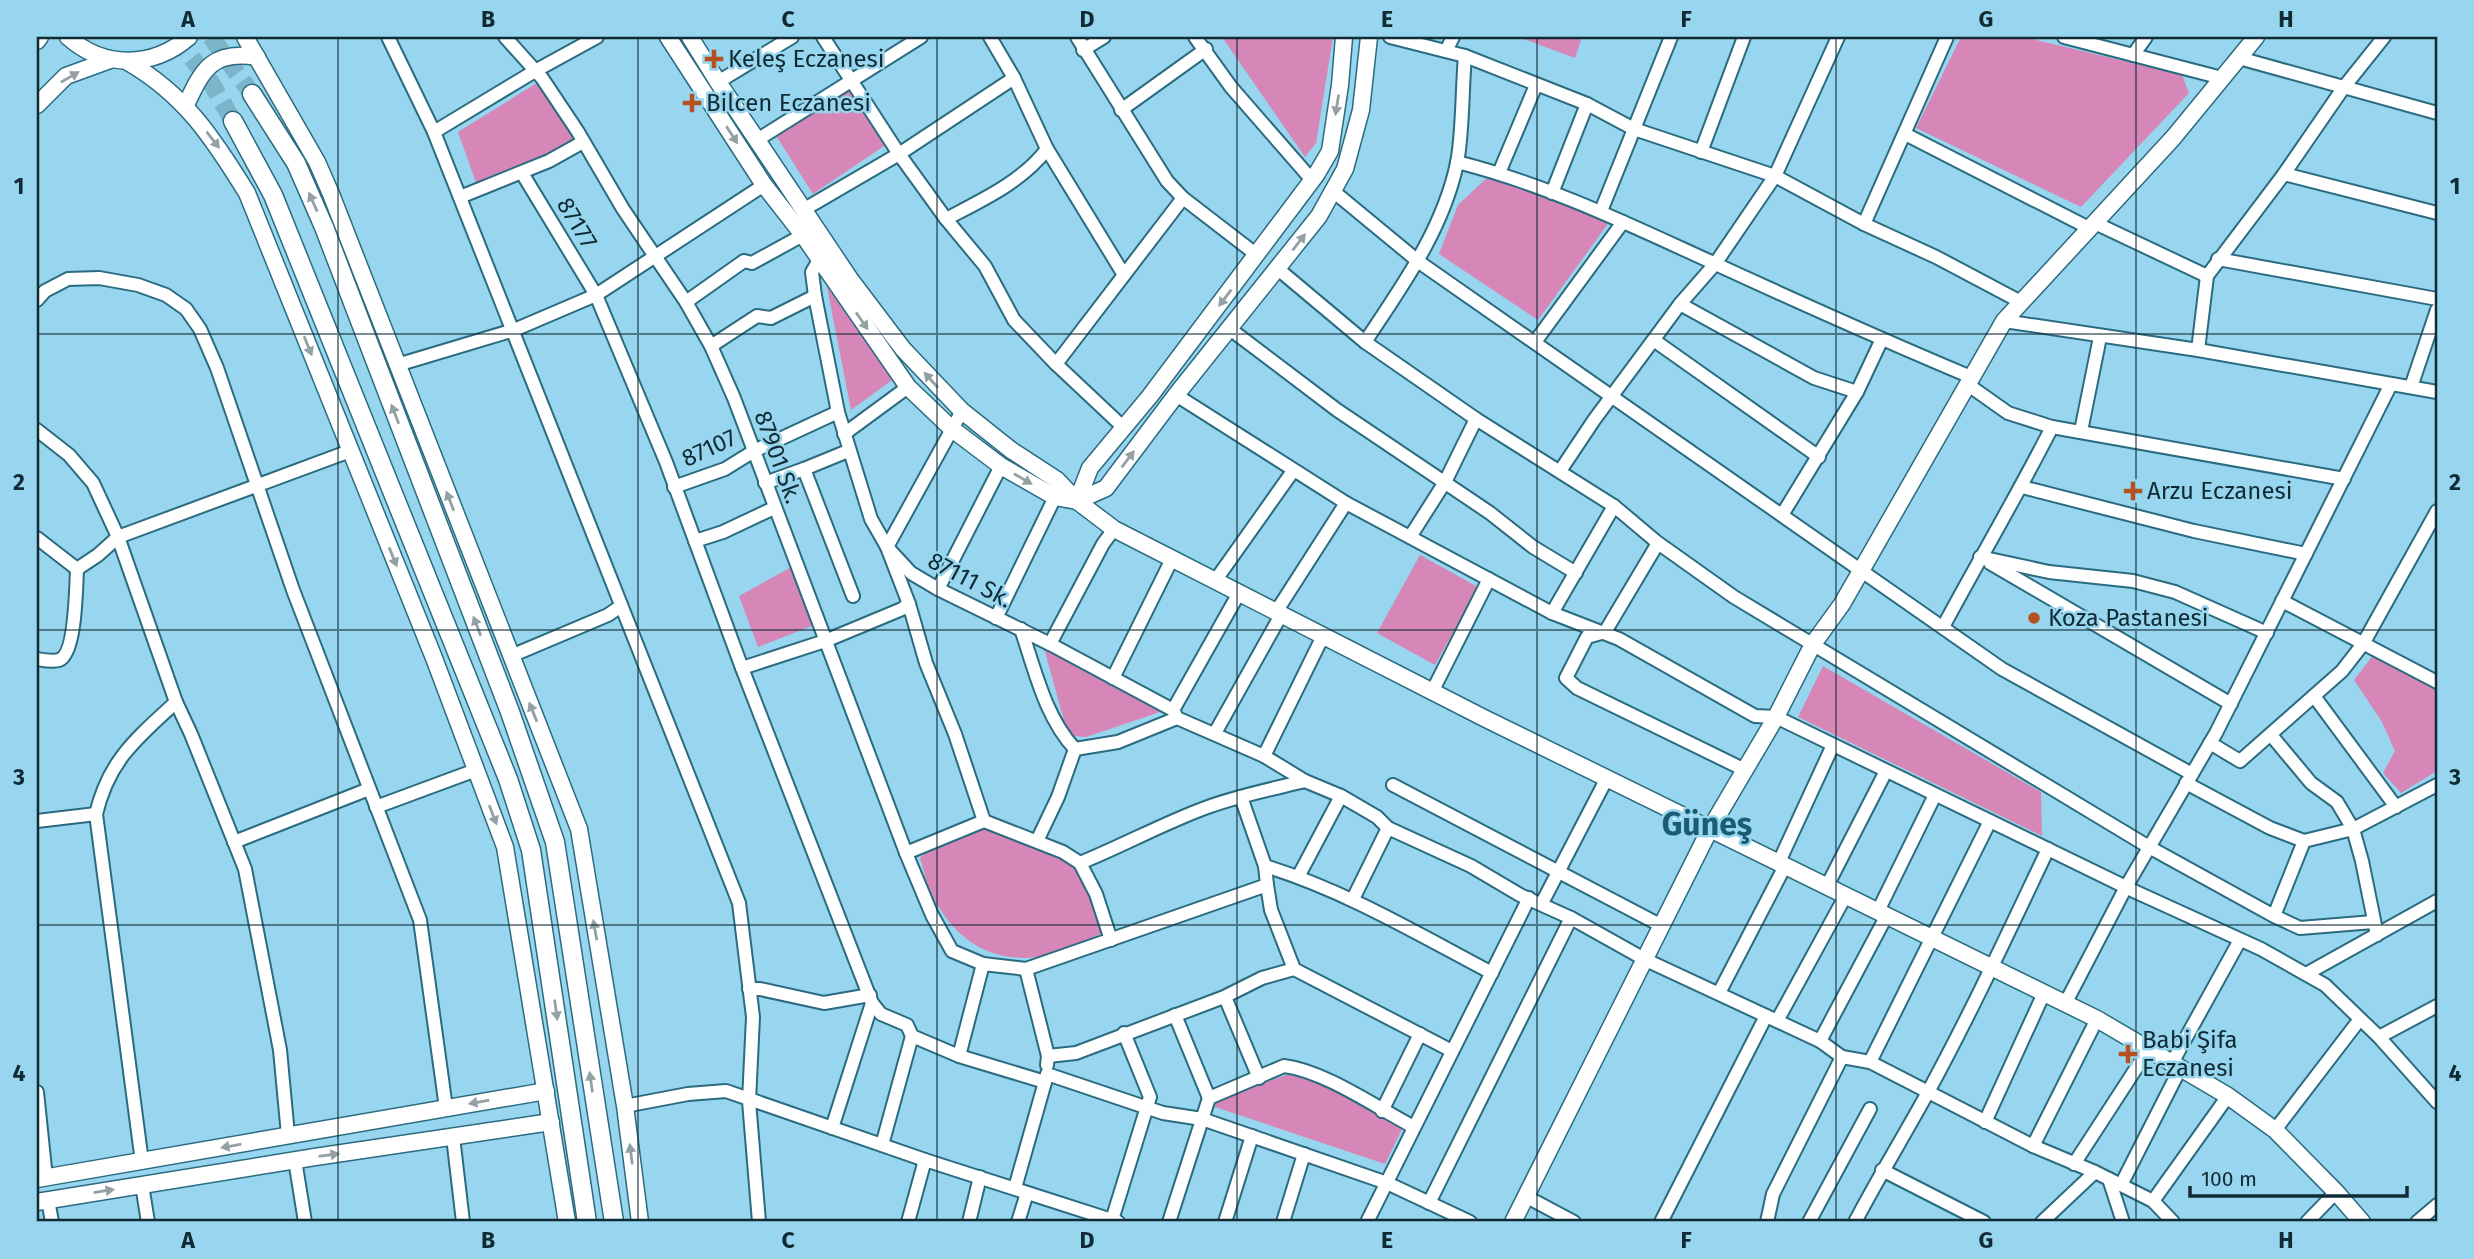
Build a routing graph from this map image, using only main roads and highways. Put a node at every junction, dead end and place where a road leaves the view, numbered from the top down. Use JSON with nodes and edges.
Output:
{"nodes":[{"id":1,"x":252,"y":94,"type":"tunnel mouth"},
{"id":2,"x":233,"y":121,"type":"tunnel mouth"},
{"id":3,"x":587,"y":1222,"type":"edge"},
{"id":4,"x":614,"y":1222,"type":"edge"}],
"edges":[{"from":4,"to":1,"type":"main road","one_way":true},
{"from":2,"to":3,"type":"main road","one_way":true}]}
